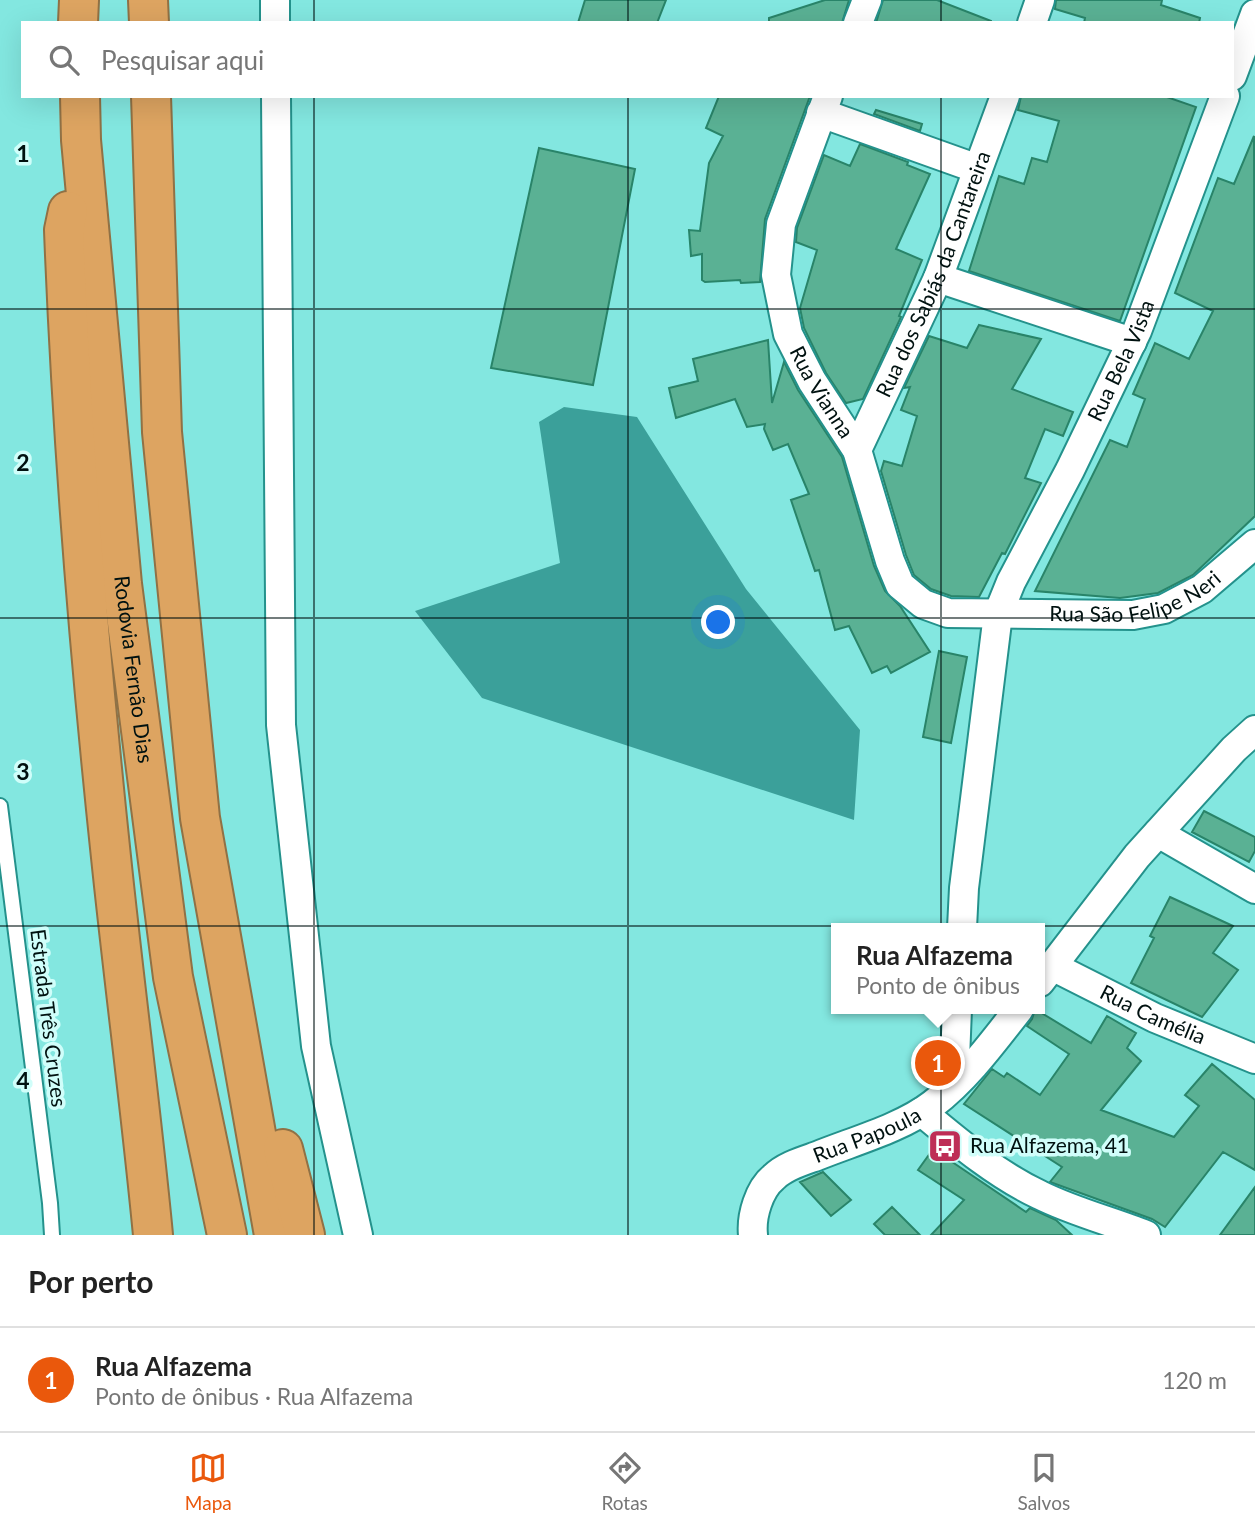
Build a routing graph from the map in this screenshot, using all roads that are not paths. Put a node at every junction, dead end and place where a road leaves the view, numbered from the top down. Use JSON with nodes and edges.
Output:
{"nodes":[{"id":1,"x":79,"y":0,"type":"edge"},
{"id":2,"x":148,"y":0,"type":"edge"},
{"id":3,"x":275,"y":0,"type":"edge"},
{"id":4,"x":867,"y":0,"type":"edge"},
{"id":5,"x":1040,"y":0,"type":"edge"},
{"id":6,"x":1255,"y":14,"type":"edge"},
{"id":7,"x":78,"y":21,"type":"edge"},
{"id":8,"x":149,"y":21,"type":"edge"},
{"id":9,"x":275,"y":21,"type":"edge"},
{"id":10,"x":859,"y":21,"type":"edge"},
{"id":11,"x":1033,"y":21,"type":"edge"},
{"id":12,"x":1234,"y":71,"type":"edge"},
{"id":13,"x":80,"y":98,"type":"edge"},
{"id":14,"x":151,"y":98,"type":"edge"},
{"id":15,"x":276,"y":98,"type":"edge"},
{"id":16,"x":1004,"y":98,"type":"edge"},
{"id":17,"x":1224,"y":98,"type":"edge"},
{"id":18,"x":824,"y":105,"type":"edge"},
{"id":19,"x":82,"y":141,"type":"junction"},
{"id":20,"x":978,"y":169,"type":"junction"},
{"id":21,"x":938,"y":278,"type":"junction"},
{"id":22,"x":1132,"y":342,"type":"junction"},
{"id":23,"x":857,"y":450,"type":"junction"},
{"id":24,"x":1255,"y":544,"type":"edge"},
{"id":25,"x":998,"y":614,"type":"junction"},
{"id":26,"x":1255,"y":730,"type":"edge"},
{"id":27,"x":1244,"y":754,"type":"edge"},
{"id":28,"x":198,"y":793,"type":"junction"},
{"id":29,"x":0,"y":806,"type":"edge"},
{"id":30,"x":1158,"y":833,"type":"junction"},
{"id":31,"x":1255,"y":889,"type":"edge"},
{"id":32,"x":962,"y":923,"type":"edge"},
{"id":33,"x":1046,"y":974,"type":"edge"},
{"id":34,"x":957,"y":1014,"type":"edge"},
{"id":35,"x":1014,"y":1014,"type":"edge"},
{"id":36,"x":1255,"y":1059,"type":"edge"},
{"id":37,"x":954,"y":1084,"type":"junction"},
{"id":38,"x":922,"y":1112,"type":"junction"},
{"id":39,"x":753,"y":1232,"type":"edge"},
{"id":40,"x":52,"y":1235,"type":"edge"},
{"id":41,"x":153,"y":1235,"type":"edge"},
{"id":42,"x":227,"y":1235,"type":"edge"},
{"id":43,"x":274,"y":1235,"type":"edge"},
{"id":44,"x":305,"y":1235,"type":"edge"},
{"id":45,"x":358,"y":1235,"type":"edge"},
{"id":46,"x":1146,"y":1235,"type":"edge"}],
"edges":[{"from":1,"to":7,"type":"highway"},
{"from":2,"to":8,"type":"highway"},
{"from":3,"to":9,"type":"street"},
{"from":4,"to":10,"type":"street"},
{"from":5,"to":11,"type":"street"},
{"from":6,"to":12,"type":"street"},
{"from":13,"to":19,"type":"highway","name":"Rodovia Fernão Dias"},
{"from":14,"to":28,"type":"highway"},
{"from":15,"to":45,"type":"street"},
{"from":16,"to":20,"type":"street","name":"Rua dos Sabiás da Cantareira"},
{"from":17,"to":22,"type":"street","name":"Rua Bela Vista"},
{"from":18,"to":20,"type":"street"},
{"from":18,"to":23,"type":"street","name":"Rua Vianna"},
{"from":19,"to":41,"type":"highway"},
{"from":19,"to":42,"type":"highway","name":"Rodovia Fernão Dias"},
{"from":20,"to":21,"type":"street","name":"Rua dos Sabiás da Cantareira"},
{"from":21,"to":22,"type":"street"},
{"from":21,"to":23,"type":"street","name":"Rua dos Sabiás da Cantareira"},
{"from":22,"to":25,"type":"street","name":"Rua Bela Vista"},
{"from":23,"to":25,"type":"street","name":"Rua Vianna"},
{"from":24,"to":25,"type":"street","name":"Rua São Felipe Neri"},
{"from":25,"to":32,"type":"street","name":"Rua Bela Vista"},
{"from":26,"to":27,"type":"street"},
{"from":27,"to":30,"type":"street"},
{"from":28,"to":43,"type":"highway"},
{"from":28,"to":44,"type":"highway"},
{"from":29,"to":40,"type":"lane","name":"Estrada Três Cruzes"},
{"from":30,"to":31,"type":"street"},
{"from":30,"to":33,"type":"street"},
{"from":33,"to":36,"type":"street","name":"Rua Camélia"},
{"from":34,"to":37,"type":"street"},
{"from":35,"to":37,"type":"street","name":"Rua Papoula"},
{"from":37,"to":38,"type":"street","name":"Rua Papoula"},
{"from":38,"to":39,"type":"street","name":"Rua Papoula"},
{"from":38,"to":46,"type":"street"}]}
